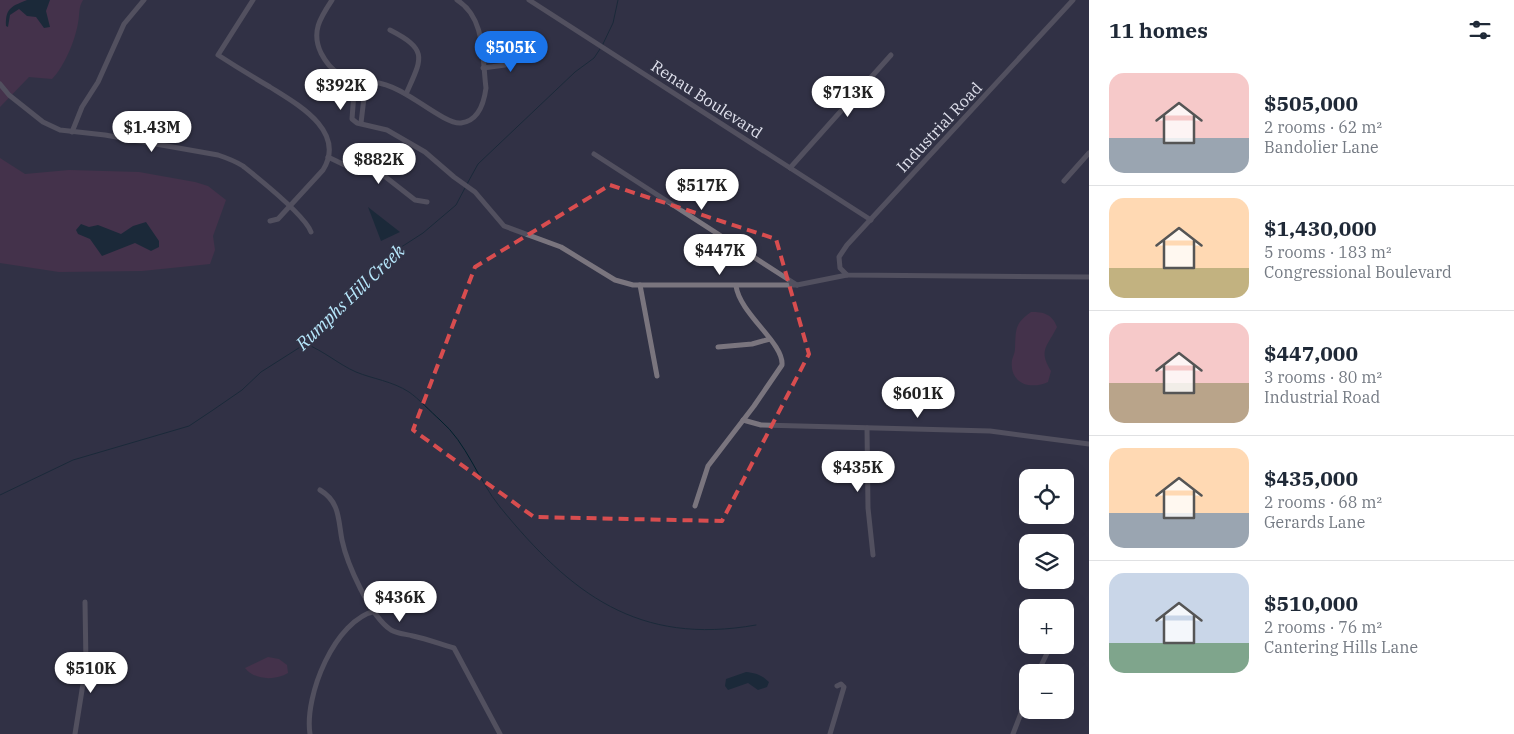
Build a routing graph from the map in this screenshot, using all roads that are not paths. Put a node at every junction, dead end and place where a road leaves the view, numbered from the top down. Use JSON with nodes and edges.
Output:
{"nodes":[{"id":1,"x":144,"y":0,"type":"edge"},
{"id":2,"x":253,"y":0,"type":"edge"},
{"id":3,"x":332,"y":0,"type":"edge"},
{"id":4,"x":457,"y":0,"type":"edge"},
{"id":5,"x":529,"y":0,"type":"edge"},
{"id":6,"x":1073,"y":0,"type":"edge"},
{"id":7,"x":390,"y":30,"type":"dead end"},
{"id":8,"x":519,"y":46,"type":"dead end"},
{"id":9,"x":891,"y":55,"type":"dead end"},
{"id":10,"x":483,"y":68,"type":"junction"},
{"id":11,"x":355,"y":79,"type":"junction"},
{"id":12,"x":366,"y":81,"type":"junction"},
{"id":13,"x":0,"y":84,"type":"edge"},
{"id":14,"x":406,"y":94,"type":"junction"},
{"id":15,"x":361,"y":123,"type":"junction"},
{"id":16,"x":72,"y":132,"type":"junction"},
{"id":17,"x":1089,"y":153,"type":"edge"},
{"id":18,"x":594,"y":154,"type":"dead end"},
{"id":19,"x":328,"y":157,"type":"junction"},
{"id":20,"x":790,"y":168,"type":"junction"},
{"id":21,"x":1064,"y":181,"type":"dead end"},
{"id":22,"x":426,"y":202,"type":"dead end"},
{"id":23,"x":290,"y":207,"type":"junction"},
{"id":24,"x":871,"y":220,"type":"junction"},
{"id":25,"x":270,"y":221,"type":"dead end"},
{"id":26,"x":310,"y":232,"type":"dead end"},
{"id":27,"x":847,"y":275,"type":"junction"},
{"id":28,"x":1089,"y":277,"type":"edge"},
{"id":29,"x":640,"y":285,"type":"junction"},
{"id":30,"x":797,"y":285,"type":"junction"},
{"id":31,"x":736,"y":286,"type":"junction"},
{"id":32,"x":770,"y":339,"type":"junction"},
{"id":33,"x":718,"y":347,"type":"dead end"},
{"id":34,"x":657,"y":376,"type":"dead end"},
{"id":35,"x":743,"y":420,"type":"junction"},
{"id":36,"x":867,"y":428,"type":"junction"},
{"id":37,"x":1089,"y":444,"type":"edge"},
{"id":38,"x":320,"y":490,"type":"dead end"},
{"id":39,"x":695,"y":506,"type":"dead end"},
{"id":40,"x":874,"y":555,"type":"dead end"},
{"id":41,"x":85,"y":602,"type":"dead end"},
{"id":42,"x":376,"y":612,"type":"junction"},
{"id":43,"x":837,"y":686,"type":"dead end"},
{"id":44,"x":1019,"y":718,"type":"edge"},
{"id":45,"x":75,"y":734,"type":"edge"},
{"id":46,"x":310,"y":734,"type":"edge"},
{"id":47,"x":500,"y":734,"type":"edge"},
{"id":48,"x":830,"y":734,"type":"edge"},
{"id":49,"x":1013,"y":734,"type":"edge"}],
"edges":[{"from":1,"to":16,"type":"street"},
{"from":2,"to":19,"type":"street"},
{"from":3,"to":11,"type":"street"},
{"from":4,"to":10,"type":"street"},
{"from":5,"to":20,"type":"street","name":"Renau Boulevard"},
{"from":6,"to":24,"type":"street","name":"Industrial Road"},
{"from":7,"to":14,"type":"street"},
{"from":8,"to":10,"type":"street"},
{"from":9,"to":20,"type":"street"},
{"from":10,"to":14,"type":"street"},
{"from":11,"to":12,"type":"street"},
{"from":11,"to":15,"type":"street"},
{"from":12,"to":14,"type":"street"},
{"from":12,"to":15,"type":"street"},
{"from":13,"to":16,"type":"street"},
{"from":15,"to":29,"type":"street"},
{"from":16,"to":23,"type":"street"},
{"from":17,"to":21,"type":"street"},
{"from":18,"to":30,"type":"street"},
{"from":19,"to":22,"type":"street"},
{"from":19,"to":23,"type":"street"},
{"from":20,"to":24,"type":"street","name":"Renau Boulevard"},
{"from":23,"to":25,"type":"street"},
{"from":23,"to":26,"type":"street"},
{"from":24,"to":27,"type":"street","name":"Industrial Road"},
{"from":27,"to":28,"type":"street"},
{"from":27,"to":30,"type":"street"},
{"from":29,"to":31,"type":"street"},
{"from":29,"to":34,"type":"street"},
{"from":30,"to":31,"type":"street"},
{"from":31,"to":32,"type":"street"},
{"from":32,"to":33,"type":"street"},
{"from":32,"to":35,"type":"street"},
{"from":35,"to":36,"type":"street"},
{"from":35,"to":39,"type":"street"},
{"from":36,"to":37,"type":"street"},
{"from":36,"to":40,"type":"street"},
{"from":38,"to":42,"type":"street"},
{"from":41,"to":45,"type":"street"},
{"from":42,"to":46,"type":"street"},
{"from":42,"to":47,"type":"street"},
{"from":43,"to":48,"type":"street"},
{"from":44,"to":49,"type":"street"}]}
